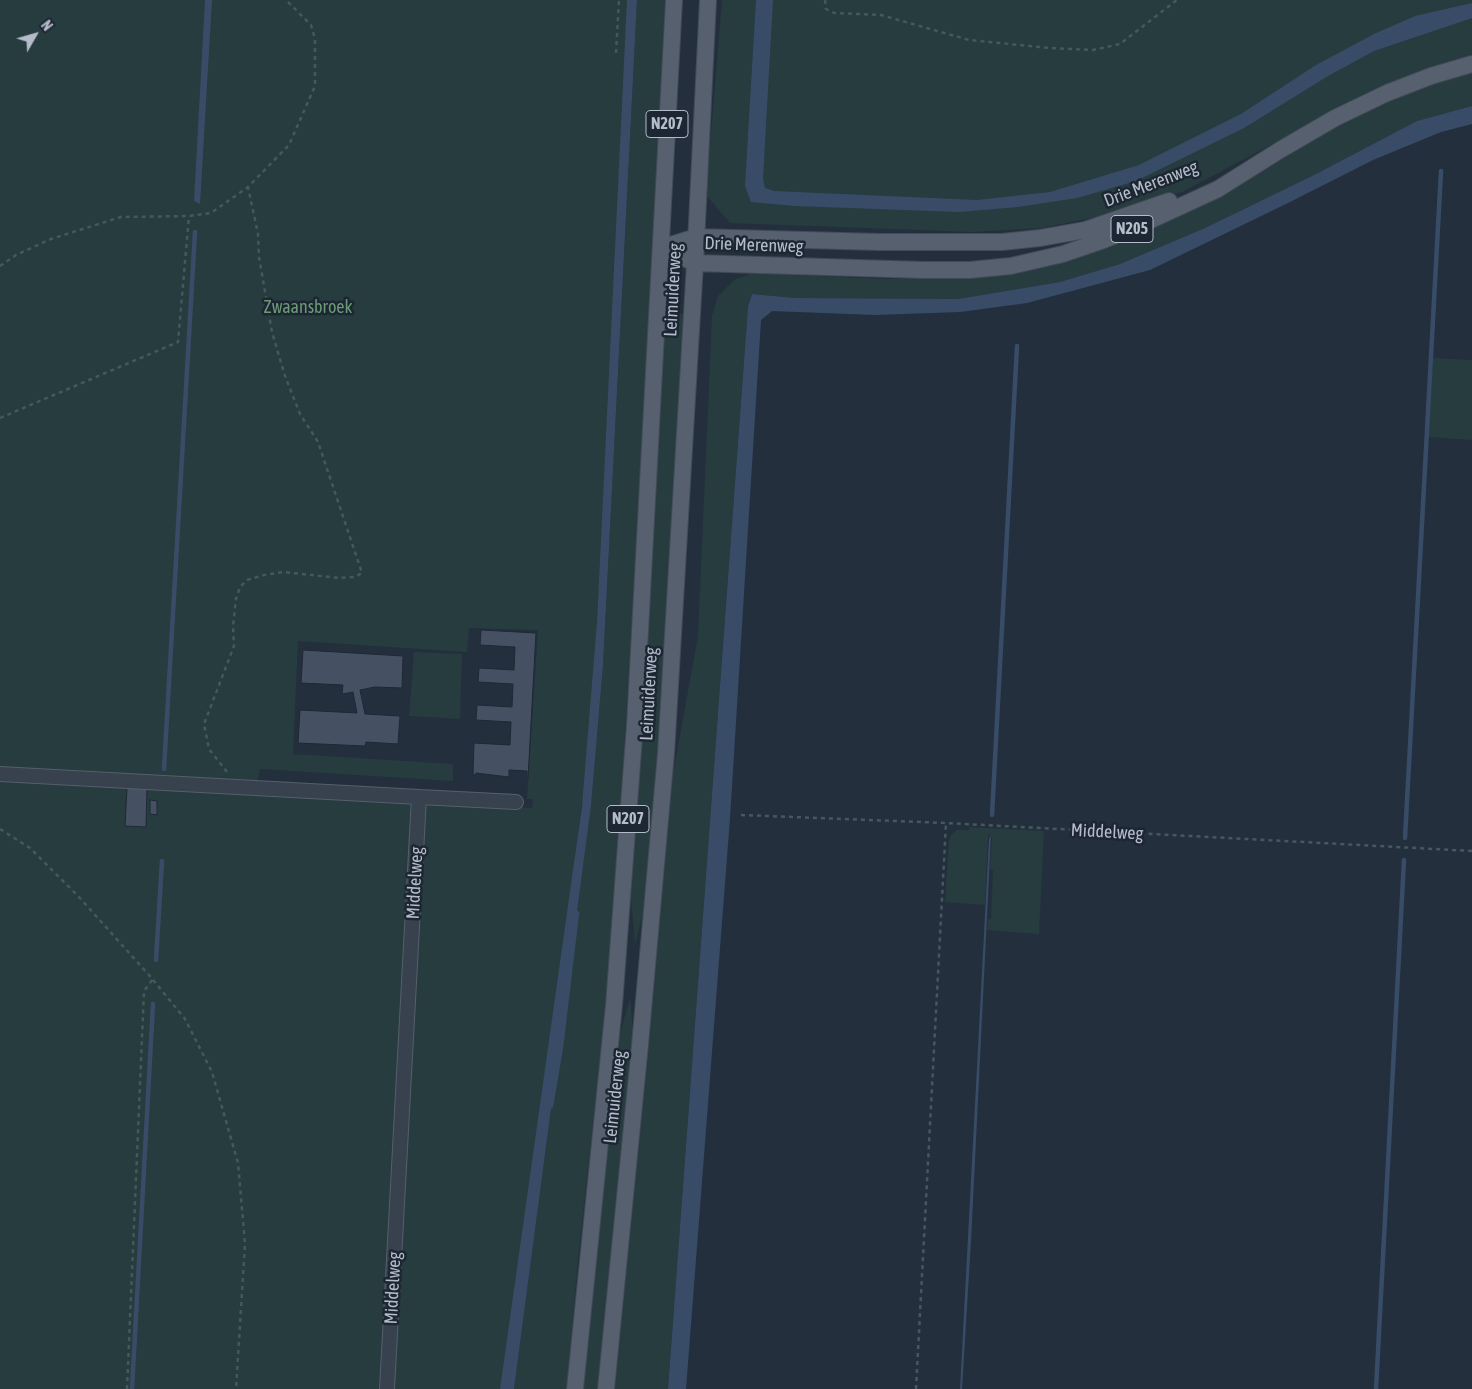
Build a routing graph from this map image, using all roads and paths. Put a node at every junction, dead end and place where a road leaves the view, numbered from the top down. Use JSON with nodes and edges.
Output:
{"nodes":[{"id":1,"x":286,"y":0,"type":"edge"},
{"id":2,"x":619,"y":0,"type":"edge"},
{"id":3,"x":674,"y":0,"type":"edge"},
{"id":4,"x":708,"y":0,"type":"edge"},
{"id":5,"x":824,"y":0,"type":"edge"},
{"id":6,"x":1176,"y":0,"type":"edge"},
{"id":7,"x":616,"y":53,"type":"dead end"},
{"id":8,"x":1472,"y":64,"type":"edge"},
{"id":9,"x":1280,"y":150,"type":"junction"},
{"id":10,"x":248,"y":186,"type":"junction"},
{"id":11,"x":189,"y":216,"type":"junction"},
{"id":12,"x":696,"y":237,"type":"junction"},
{"id":13,"x":661,"y":248,"type":"junction"},
{"id":14,"x":695,"y":263,"type":"junction"},
{"id":15,"x":0,"y":266,"type":"edge"},
{"id":16,"x":0,"y":418,"type":"edge"},
{"id":17,"x":0,"y":774,"type":"edge"},
{"id":18,"x":238,"y":787,"type":"junction"},
{"id":19,"x":419,"y":797,"type":"junction"},
{"id":20,"x":516,"y":802,"type":"dead end"},
{"id":21,"x":741,"y":815,"type":"dead end"},
{"id":22,"x":946,"y":823,"type":"junction"},
{"id":23,"x":0,"y":829,"type":"edge"},
{"id":24,"x":1472,"y":852,"type":"edge"},
{"id":25,"x":153,"y":979,"type":"junction"},
{"id":26,"x":127,"y":1389,"type":"edge"},
{"id":27,"x":236,"y":1389,"type":"edge"},
{"id":28,"x":387,"y":1389,"type":"edge"},
{"id":29,"x":575,"y":1389,"type":"edge"},
{"id":30,"x":606,"y":1389,"type":"edge"},
{"id":31,"x":916,"y":1389,"type":"edge"}],
"edges":[{"from":1,"to":10,"type":"path"},
{"from":2,"to":7,"type":"path"},
{"from":3,"to":13,"type":"main road","name":"Leimuiderweg","number":"N207"},
{"from":4,"to":12,"type":"main road","name":"Leimuiderweg","number":"N207"},
{"from":5,"to":6,"type":"path"},
{"from":8,"to":9,"type":"main road","name":"Drie Merenweg","number":"N205"},
{"from":9,"to":12,"type":"main road","name":"Drie Merenweg","number":"N205"},
{"from":9,"to":14,"type":"main road","name":"Drie Merenweg","number":"N205"},
{"from":10,"to":11,"type":"path"},
{"from":10,"to":18,"type":"path"},
{"from":11,"to":15,"type":"path"},
{"from":11,"to":16,"type":"path"},
{"from":12,"to":13,"type":"main road","name":"Drie Merenweg","number":"N205"},
{"from":12,"to":14,"type":"main road","name":"Leimuiderweg","number":"N207"},
{"from":13,"to":14,"type":"main road","name":"Drie Merenweg","number":"N205"},
{"from":13,"to":29,"type":"main road","name":"Leimuiderweg","number":"N207"},
{"from":14,"to":30,"type":"main road","name":"Leimuiderweg","number":"N207"},
{"from":17,"to":18,"type":"lane"},
{"from":18,"to":19,"type":"lane"},
{"from":19,"to":20,"type":"lane"},
{"from":19,"to":28,"type":"lane","name":"Middelweg"},
{"from":21,"to":22,"type":"path","name":"Middelweg"},
{"from":22,"to":24,"type":"path","name":"Middelweg"},
{"from":22,"to":31,"type":"path"},
{"from":23,"to":25,"type":"path"},
{"from":25,"to":26,"type":"path"},
{"from":25,"to":27,"type":"path"}]}
